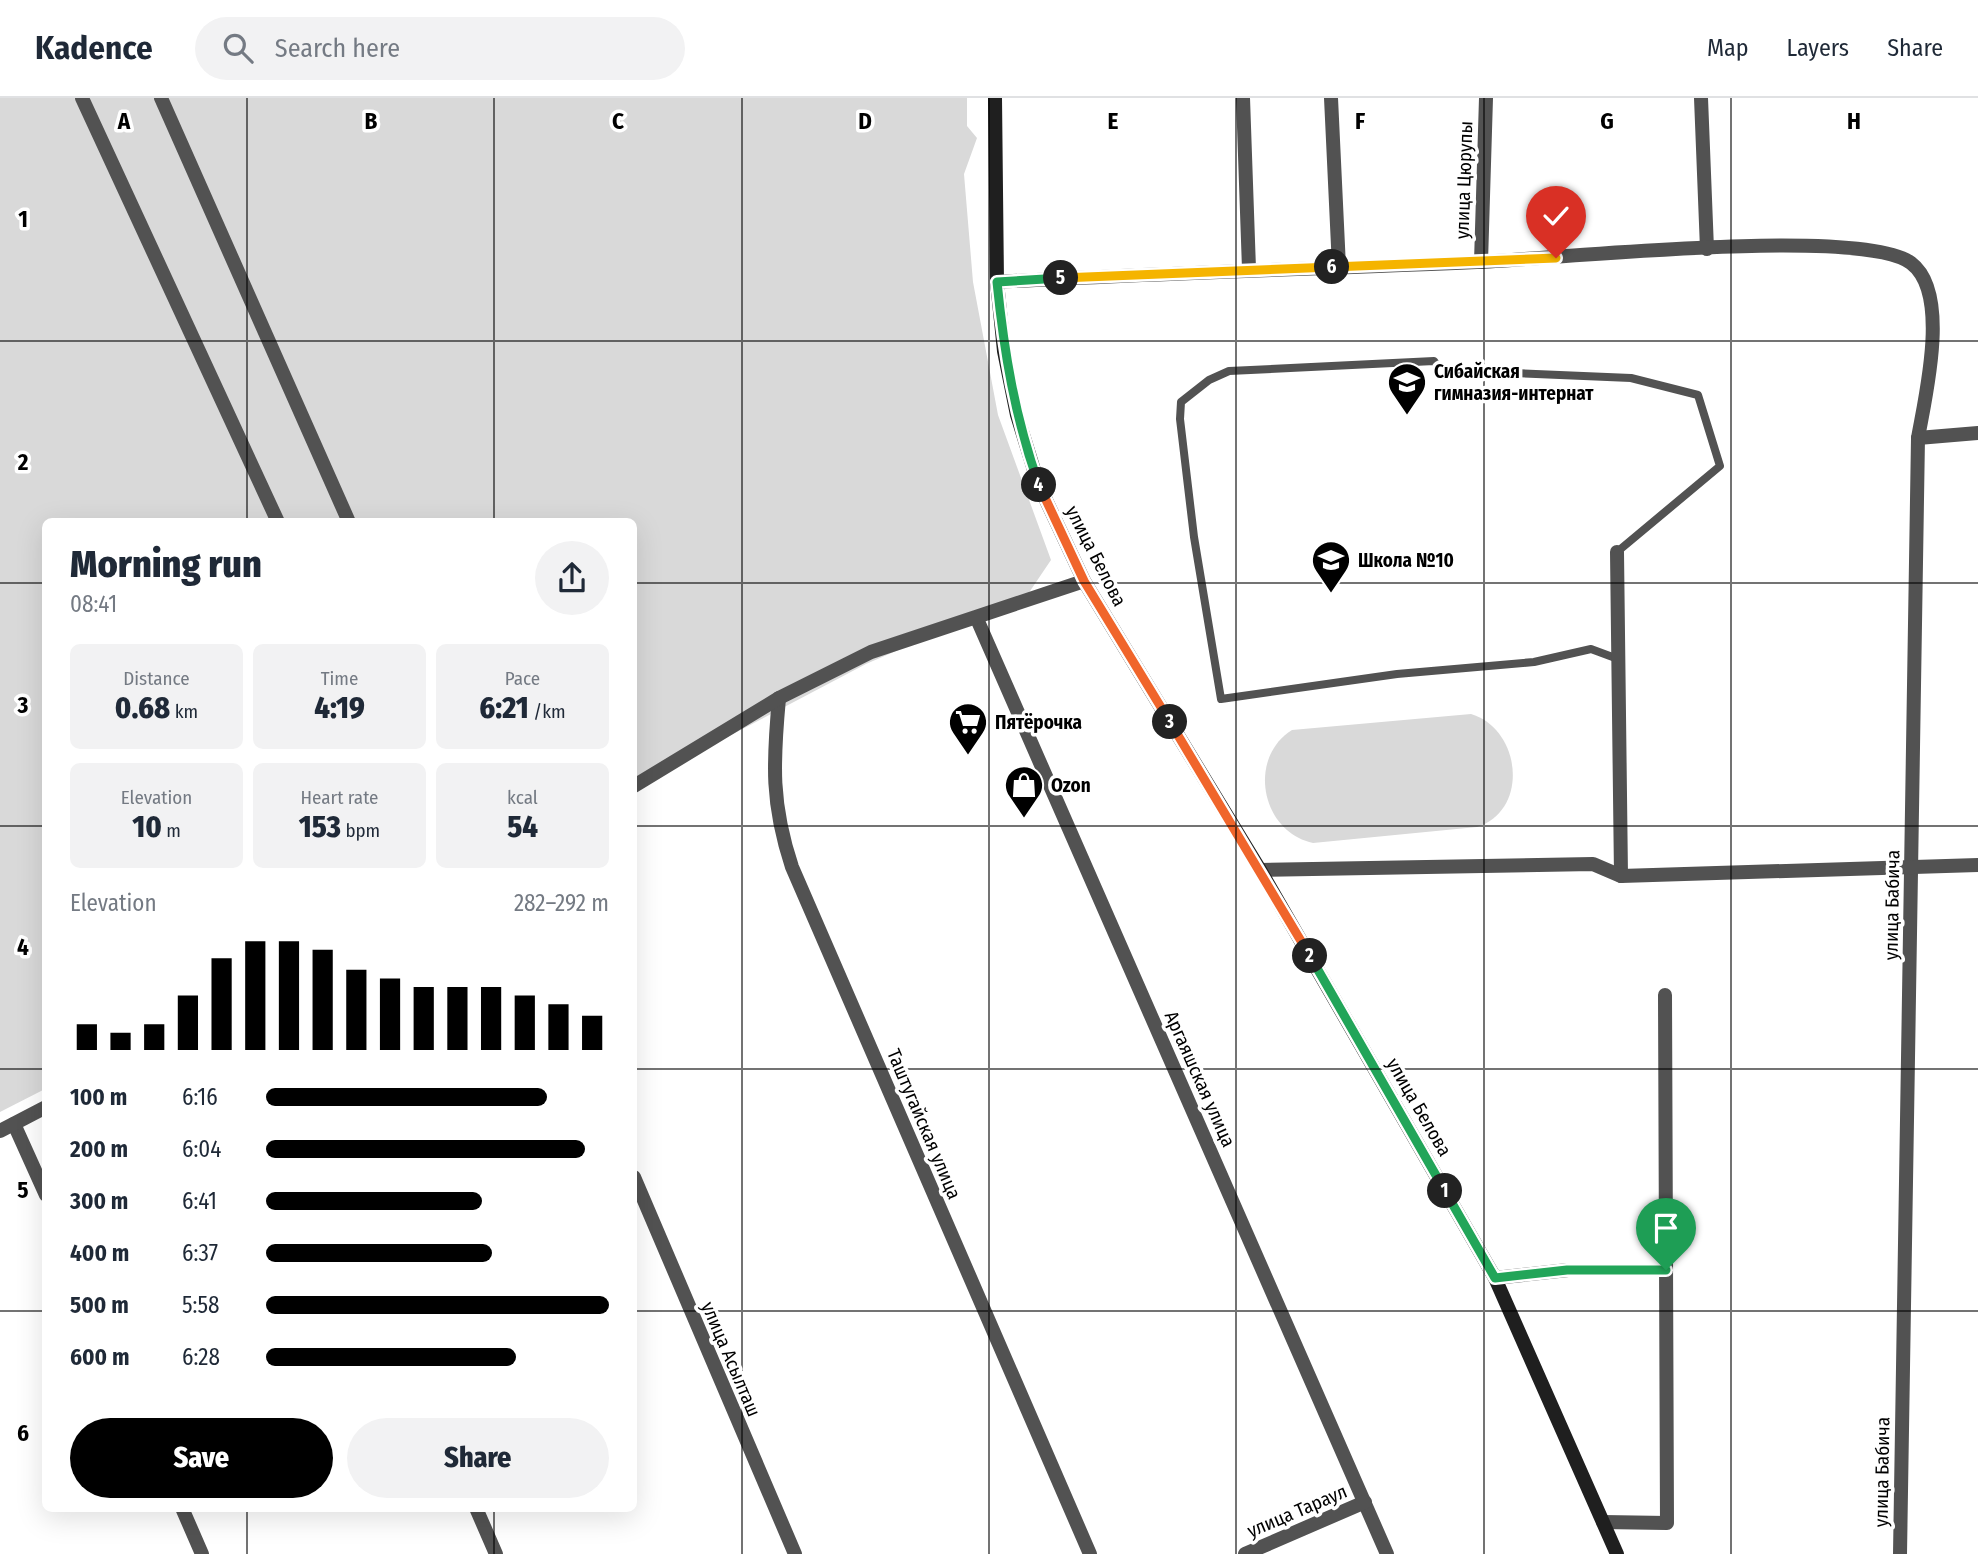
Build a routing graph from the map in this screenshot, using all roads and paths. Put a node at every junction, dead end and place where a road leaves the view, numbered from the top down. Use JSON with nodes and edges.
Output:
{"nodes":[{"id":1,"x":82,"y":98,"type":"edge"},
{"id":2,"x":161,"y":98,"type":"edge"},
{"id":3,"x":995,"y":98,"type":"edge"},
{"id":4,"x":1243,"y":98,"type":"edge"},
{"id":5,"x":1331,"y":98,"type":"edge"},
{"id":6,"x":1486,"y":98,"type":"edge"},
{"id":7,"x":1701,"y":98,"type":"edge"},
{"id":8,"x":1707,"y":249,"type":"junction"},
{"id":9,"x":1481,"y":262,"type":"junction"},
{"id":10,"x":1339,"y":267,"type":"junction"},
{"id":11,"x":1249,"y":268,"type":"junction"},
{"id":12,"x":997,"y":282,"type":"junction"},
{"id":13,"x":1978,"y":433,"type":"edge"},
{"id":14,"x":1918,"y":438,"type":"junction"},
{"id":15,"x":276,"y":518,"type":"edge"},
{"id":16,"x":347,"y":518,"type":"edge"},
{"id":17,"x":1617,"y":552,"type":"joint"},
{"id":18,"x":1084,"y":581,"type":"junction"},
{"id":19,"x":977,"y":619,"type":"junction"},
{"id":20,"x":1618,"y":660,"type":"junction"},
{"id":21,"x":779,"y":698,"type":"junction"},
{"id":22,"x":637,"y":784,"type":"edge"},
{"id":23,"x":1978,"y":865,"type":"edge"},
{"id":24,"x":1912,"y":868,"type":"junction"},
{"id":25,"x":1261,"y":870,"type":"junction"},
{"id":26,"x":1621,"y":876,"type":"junction"},
{"id":27,"x":1665,"y":995,"type":"dead end"},
{"id":28,"x":42,"y":1109,"type":"edge"},
{"id":29,"x":14,"y":1124,"type":"junction"},
{"id":30,"x":0,"y":1131,"type":"edge"},
{"id":31,"x":637,"y":1184,"type":"edge"},
{"id":32,"x":42,"y":1186,"type":"edge"},
{"id":33,"x":1666,"y":1270,"type":"junction"},
{"id":34,"x":1495,"y":1278,"type":"junction"},
{"id":35,"x":1365,"y":1502,"type":"junction"},
{"id":36,"x":185,"y":1512,"type":"edge"},
{"id":37,"x":478,"y":1512,"type":"edge"},
{"id":38,"x":1604,"y":1522,"type":"junction"},
{"id":39,"x":202,"y":1554,"type":"edge"},
{"id":40,"x":496,"y":1554,"type":"edge"},
{"id":41,"x":794,"y":1554,"type":"edge"},
{"id":42,"x":1090,"y":1554,"type":"edge"},
{"id":43,"x":1245,"y":1554,"type":"edge"},
{"id":44,"x":1387,"y":1554,"type":"edge"},
{"id":45,"x":1617,"y":1554,"type":"edge"},
{"id":46,"x":1900,"y":1554,"type":"edge"}],
"edges":[{"from":1,"to":15,"type":"street"},
{"from":2,"to":16,"type":"street"},
{"from":3,"to":12,"type":"main road","name":"улица Белова"},
{"from":4,"to":11,"type":"street"},
{"from":5,"to":10,"type":"street"},
{"from":6,"to":9,"type":"street","name":"улица Цюрупы"},
{"from":7,"to":8,"type":"street"},
{"from":8,"to":9,"type":"street"},
{"from":8,"to":14,"type":"street","name":"улица Бабича"},
{"from":9,"to":10,"type":"street"},
{"from":10,"to":11,"type":"street"},
{"from":11,"to":12,"type":"street"},
{"from":12,"to":18,"type":"main road","name":"улица Белова"},
{"from":13,"to":14,"type":"street"},
{"from":14,"to":24,"type":"street","name":"улица Бабича"},
{"from":17,"to":20,"type":"street"},
{"from":17,"to":20,"type":"lane"},
{"from":18,"to":19,"type":"street"},
{"from":18,"to":25,"type":"main road","name":"улица Белова"},
{"from":19,"to":21,"type":"street"},
{"from":19,"to":35,"type":"street","name":"Аргаяшская улица"},
{"from":20,"to":26,"type":"street"},
{"from":21,"to":22,"type":"street"},
{"from":21,"to":42,"type":"street","name":"Таштугайская улица"},
{"from":23,"to":24,"type":"street"},
{"from":24,"to":26,"type":"street"},
{"from":24,"to":46,"type":"street","name":"улица Бабича"},
{"from":25,"to":26,"type":"street"},
{"from":25,"to":34,"type":"main road","name":"улица Белова"},
{"from":27,"to":33,"type":"street"},
{"from":28,"to":29,"type":"street"},
{"from":29,"to":30,"type":"street"},
{"from":29,"to":32,"type":"street"},
{"from":31,"to":41,"type":"street","name":"улица Асылташ"},
{"from":33,"to":34,"type":"street"},
{"from":33,"to":38,"type":"street"},
{"from":34,"to":38,"type":"main road","name":"улица Белова"},
{"from":35,"to":43,"type":"street","name":"улица Тараул"},
{"from":35,"to":44,"type":"street","name":"Аргаяшская улица"},
{"from":36,"to":39,"type":"street"},
{"from":37,"to":40,"type":"street"},
{"from":38,"to":45,"type":"main road","name":"улица Белова"}]}
